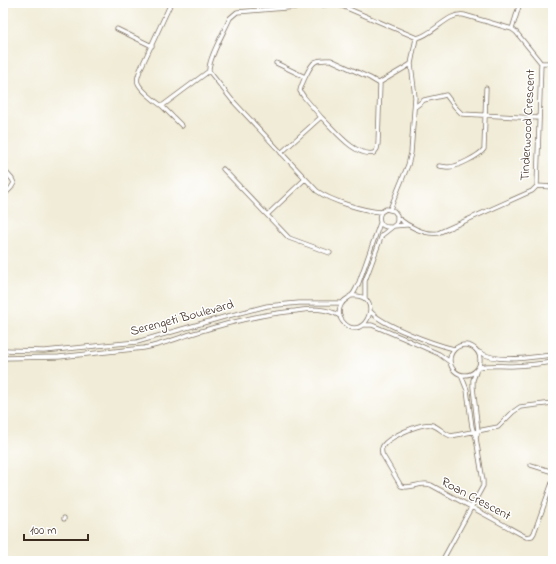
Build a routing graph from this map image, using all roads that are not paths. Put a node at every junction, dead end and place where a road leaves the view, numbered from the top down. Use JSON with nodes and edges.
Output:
{"nodes":[{"id":1,"x":171,"y":3,"type":"edge"},
{"id":2,"x":334,"y":3,"type":"edge"},
{"id":3,"x":520,"y":3,"type":"edge"},
{"id":4,"x":512,"y":29,"type":"junction"},
{"id":5,"x":117,"y":30,"type":"dead end"},
{"id":6,"x":416,"y":38,"type":"junction"},
{"id":7,"x":152,"y":46,"type":"junction"},
{"id":8,"x":276,"y":63,"type":"dead end"},
{"id":9,"x":542,"y":63,"type":"junction"},
{"id":10,"x":553,"y":63,"type":"edge"},
{"id":11,"x":411,"y":64,"type":"junction"},
{"id":12,"x":209,"y":70,"type":"junction"},
{"id":13,"x":305,"y":77,"type":"junction"},
{"id":14,"x":379,"y":83,"type":"junction"},
{"id":15,"x":486,"y":88,"type":"dead end"},
{"id":16,"x":415,"y":97,"type":"junction"},
{"id":17,"x":424,"y":100,"type":"junction"},
{"id":18,"x":162,"y":106,"type":"junction"},
{"id":19,"x":414,"y":107,"type":"junction"},
{"id":20,"x":485,"y":114,"type":"junction"},
{"id":21,"x":321,"y":117,"type":"junction"},
{"id":22,"x":539,"y":118,"type":"junction"},
{"id":23,"x":182,"y":126,"type":"dead end"},
{"id":24,"x":281,"y":153,"type":"junction"},
{"id":25,"x":439,"y":166,"type":"dead end"},
{"id":26,"x":3,"y":169,"type":"edge"},
{"id":27,"x":223,"y":169,"type":"dead end"},
{"id":28,"x":305,"y":179,"type":"junction"},
{"id":29,"x":537,"y":186,"type":"junction"},
{"id":30,"x":553,"y":188,"type":"edge"},
{"id":31,"x":3,"y":196,"type":"edge"},
{"id":32,"x":390,"y":209,"type":"junction"},
{"id":33,"x":369,"y":211,"type":"junction"},
{"id":34,"x":381,"y":212,"type":"junction"},
{"id":35,"x":267,"y":215,"type":"junction"},
{"id":36,"x":398,"y":218,"type":"junction"},
{"id":37,"x":379,"y":221,"type":"junction"},
{"id":38,"x":406,"y":225,"type":"junction"},
{"id":39,"x":392,"y":227,"type":"junction"},
{"id":40,"x":330,"y":253,"type":"dead end"},
{"id":41,"x":370,"y":254,"type":"junction"},
{"id":42,"x":374,"y":256,"type":"junction"},
{"id":43,"x":350,"y":296,"type":"junction"},
{"id":44,"x":364,"y":299,"type":"junction"},
{"id":45,"x":342,"y":303,"type":"junction"},
{"id":46,"x":370,"y":311,"type":"junction"},
{"id":47,"x":340,"y":316,"type":"junction"},
{"id":48,"x":362,"y":325,"type":"junction"},
{"id":49,"x":454,"y":349,"type":"junction"},
{"id":50,"x":3,"y":350,"type":"edge"},
{"id":51,"x":479,"y":352,"type":"junction"},
{"id":52,"x":553,"y":354,"type":"edge"},
{"id":53,"x":3,"y":358,"type":"edge"},
{"id":54,"x":450,"y":362,"type":"junction"},
{"id":55,"x":553,"y":362,"type":"edge"},
{"id":56,"x":479,"y":367,"type":"junction"},
{"id":57,"x":476,"y":371,"type":"junction"},
{"id":58,"x":461,"y":375,"type":"junction"},
{"id":59,"x":553,"y":403,"type":"edge"},
{"id":60,"x":475,"y":410,"type":"junction"},
{"id":61,"x":470,"y":411,"type":"junction"},
{"id":62,"x":478,"y":431,"type":"junction"},
{"id":63,"x":473,"y":432,"type":"junction"},
{"id":64,"x":476,"y":438,"type":"junction"},
{"id":65,"x":531,"y":465,"type":"dead end"},
{"id":66,"x":553,"y":472,"type":"edge"},
{"id":67,"x":553,"y":480,"type":"edge"},
{"id":68,"x":472,"y":507,"type":"junction"},
{"id":69,"x":442,"y":561,"type":"edge"}],
"edges":[{"from":1,"to":7,"type":"street"},
{"from":2,"to":6,"type":"street"},
{"from":2,"to":12,"type":"street"},
{"from":3,"to":4,"type":"street"},
{"from":4,"to":6,"type":"street"},
{"from":4,"to":9,"type":"street","name":"Tinderwood Crescent"},
{"from":5,"to":7,"type":"street"},
{"from":6,"to":11,"type":"street"},
{"from":7,"to":18,"type":"street"},
{"from":8,"to":13,"type":"street"},
{"from":9,"to":10,"type":"street"},
{"from":9,"to":22,"type":"street","name":"Tinderwood Crescent"},
{"from":11,"to":14,"type":"street"},
{"from":11,"to":16,"type":"street"},
{"from":12,"to":18,"type":"street"},
{"from":12,"to":24,"type":"street"},
{"from":13,"to":14,"type":"street"},
{"from":13,"to":21,"type":"street"},
{"from":14,"to":21,"type":"street"},
{"from":15,"to":20,"type":"street"},
{"from":16,"to":17,"type":"street"},
{"from":16,"to":19,"type":"street"},
{"from":17,"to":19,"type":"street"},
{"from":17,"to":20,"type":"street"},
{"from":18,"to":23,"type":"street"},
{"from":19,"to":32,"type":"street"},
{"from":20,"to":22,"type":"street"},
{"from":20,"to":25,"type":"street"},
{"from":21,"to":24,"type":"street"},
{"from":22,"to":29,"type":"street","name":"Tinderwood Crescent"},
{"from":24,"to":28,"type":"street"},
{"from":26,"to":31,"type":"street"},
{"from":27,"to":35,"type":"street"},
{"from":28,"to":33,"type":"street"},
{"from":28,"to":35,"type":"street"},
{"from":29,"to":30,"type":"street"},
{"from":29,"to":38,"type":"street","name":"Tinderwood Crescent"},
{"from":32,"to":34,"type":"street"},
{"from":32,"to":36,"type":"street"},
{"from":33,"to":34,"type":"street"},
{"from":33,"to":37,"type":"street"},
{"from":34,"to":37,"type":"street"},
{"from":35,"to":40,"type":"street"},
{"from":36,"to":38,"type":"street","name":"Tinderwood Crescent"},
{"from":36,"to":39,"type":"street"},
{"from":37,"to":39,"type":"street"},
{"from":37,"to":41,"type":"street"},
{"from":38,"to":39,"type":"street","name":"Tinderwood Crescent"},
{"from":39,"to":42,"type":"street"},
{"from":41,"to":42,"type":"street"},
{"from":41,"to":43,"type":"street"},
{"from":42,"to":44,"type":"street"},
{"from":43,"to":44,"type":"street"},
{"from":43,"to":45,"type":"street"},
{"from":44,"to":46,"type":"street"},
{"from":45,"to":47,"type":"street"},
{"from":45,"to":50,"type":"street","name":"Serengeti Boulevard"},
{"from":46,"to":48,"type":"street"},
{"from":46,"to":49,"type":"street"},
{"from":47,"to":48,"type":"street"},
{"from":47,"to":53,"type":"street","name":"Serengeti Boulevard"},
{"from":48,"to":54,"type":"street"},
{"from":49,"to":51,"type":"street"},
{"from":49,"to":54,"type":"street"},
{"from":51,"to":52,"type":"street"},
{"from":51,"to":56,"type":"street"},
{"from":54,"to":58,"type":"street"},
{"from":55,"to":56,"type":"street"},
{"from":56,"to":57,"type":"street"},
{"from":57,"to":58,"type":"street"},
{"from":57,"to":60,"type":"street"},
{"from":58,"to":61,"type":"street"},
{"from":59,"to":62,"type":"street"},
{"from":60,"to":61,"type":"street"},
{"from":60,"to":62,"type":"street"},
{"from":61,"to":63,"type":"street"},
{"from":62,"to":63,"type":"street"},
{"from":62,"to":64,"type":"street"},
{"from":63,"to":64,"type":"street"},
{"from":63,"to":68,"type":"street","name":"Roan Crescent"},
{"from":64,"to":68,"type":"street"},
{"from":65,"to":66,"type":"street"},
{"from":67,"to":68,"type":"street","name":"Roan Crescent"},
{"from":68,"to":69,"type":"street"}]}
